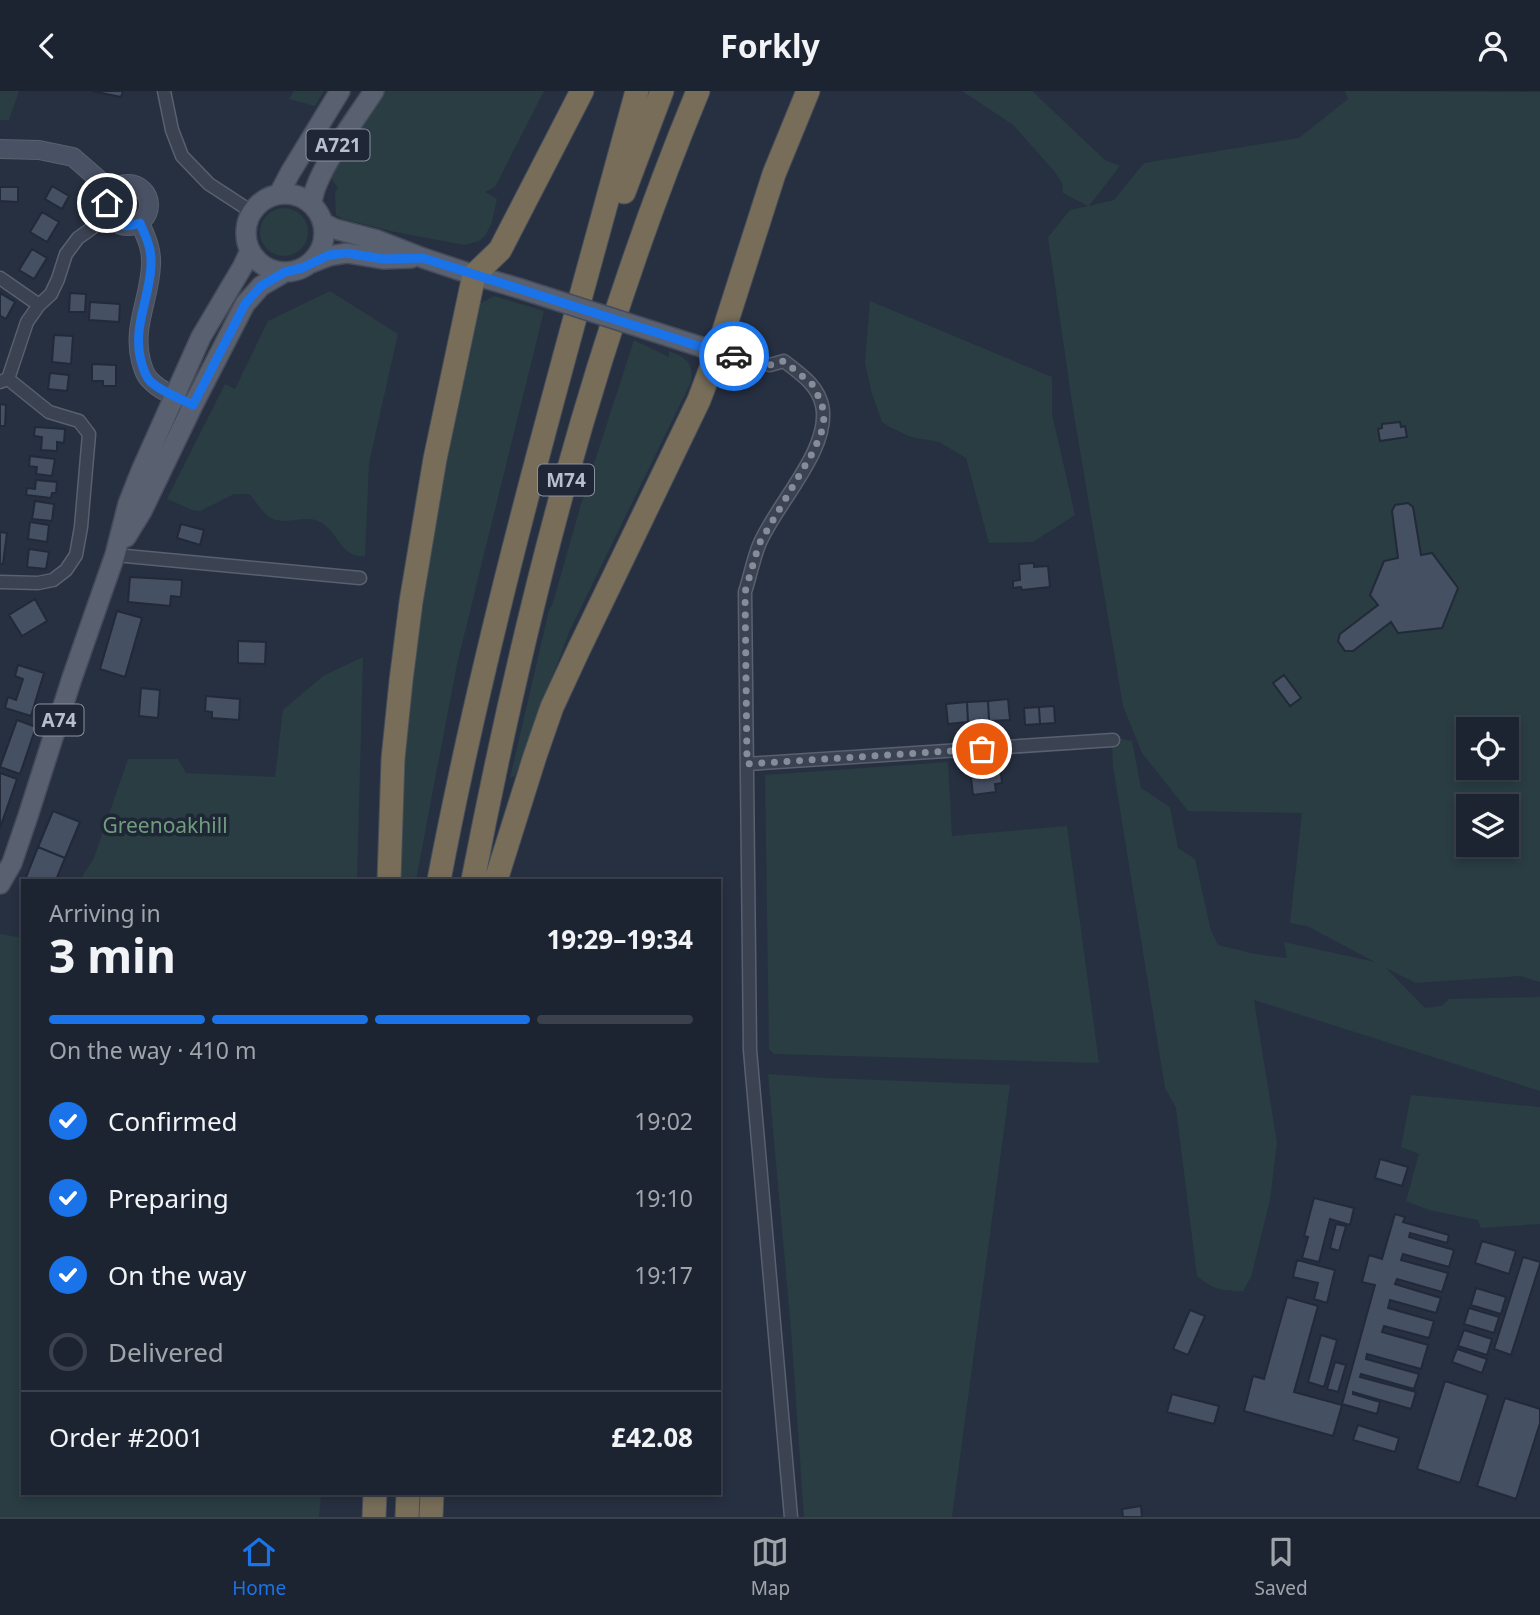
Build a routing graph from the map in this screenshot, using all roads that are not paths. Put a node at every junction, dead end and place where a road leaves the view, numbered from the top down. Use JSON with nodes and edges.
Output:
{"nodes":[{"id":1,"x":164,"y":91,"type":"edge"},
{"id":2,"x":340,"y":91,"type":"edge"},
{"id":3,"x":374,"y":91,"type":"edge"},
{"id":4,"x":582,"y":91,"type":"edge"},
{"id":5,"x":637,"y":91,"type":"edge"},
{"id":6,"x":662,"y":91,"type":"edge"},
{"id":7,"x":698,"y":91,"type":"edge"},
{"id":8,"x":808,"y":91,"type":"edge"},
{"id":9,"x":0,"y":149,"type":"edge"},
{"id":10,"x":112,"y":191,"type":"junction"},
{"id":11,"x":279,"y":194,"type":"junction"},
{"id":12,"x":312,"y":204,"type":"junction"},
{"id":13,"x":252,"y":212,"type":"junction"},
{"id":14,"x":109,"y":216,"type":"junction"},
{"id":15,"x":140,"y":223,"type":"junction"},
{"id":16,"x":323,"y":223,"type":"junction"},
{"id":17,"x":250,"y":251,"type":"junction"},
{"id":18,"x":423,"y":258,"type":"junction"},
{"id":19,"x":309,"y":264,"type":"junction"},
{"id":20,"x":285,"y":272,"type":"junction"},
{"id":21,"x":474,"y":275,"type":"junction"},
{"id":22,"x":0,"y":278,"type":"edge"},
{"id":23,"x":38,"y":305,"type":"junction"},
{"id":24,"x":717,"y":352,"type":"junction"},
{"id":25,"x":4,"y":380,"type":"edge"},
{"id":26,"x":174,"y":395,"type":"junction"},
{"id":27,"x":193,"y":405,"type":"junction"},
{"id":28,"x":527,"y":495,"type":"junction"},
{"id":29,"x":115,"y":555,"type":"junction"},
{"id":30,"x":360,"y":578,"type":"dead end"},
{"id":31,"x":0,"y":582,"type":"edge"},
{"id":32,"x":1113,"y":740,"type":"dead end"},
{"id":33,"x":747,"y":764,"type":"junction"},
{"id":34,"x":520,"y":802,"type":"junction"},
{"id":35,"x":389,"y":879,"type":"edge"},
{"id":36,"x":439,"y":879,"type":"edge"},
{"id":37,"x":473,"y":879,"type":"edge"},
{"id":38,"x":496,"y":879,"type":"edge"},
{"id":39,"x":505,"y":879,"type":"edge"},
{"id":40,"x":0,"y":884,"type":"edge"},
{"id":41,"x":373,"y":1495,"type":"edge"},
{"id":42,"x":408,"y":1495,"type":"edge"},
{"id":43,"x":432,"y":1495,"type":"edge"},
{"id":44,"x":372,"y":1517,"type":"edge"},
{"id":45,"x":407,"y":1517,"type":"edge"},
{"id":46,"x":431,"y":1517,"type":"edge"},
{"id":47,"x":791,"y":1517,"type":"edge"}],
"edges":[{"from":1,"to":13,"type":"street"},
{"from":2,"to":11,"type":"main road","number":"A721"},
{"from":3,"to":12,"type":"main road","number":"A721"},
{"from":4,"to":21,"type":"highway"},
{"from":5,"to":28,"type":"highway"},
{"from":6,"to":28,"type":"highway","number":"M74"},
{"from":7,"to":37,"type":"highway","number":"M74"},
{"from":8,"to":24,"type":"highway"},
{"from":9,"to":10,"type":"street"},
{"from":10,"to":14,"type":"street"},
{"from":10,"to":15,"type":"street"},
{"from":11,"to":12,"type":"main road"},
{"from":11,"to":13,"type":"main road","number":"A721"},
{"from":12,"to":16,"type":"main road"},
{"from":13,"to":17,"type":"main road"},
{"from":14,"to":15,"type":"street"},
{"from":14,"to":23,"type":"street"},
{"from":15,"to":26,"type":"street"},
{"from":16,"to":18,"type":"main road"},
{"from":16,"to":19,"type":"main road"},
{"from":17,"to":20,"type":"main road"},
{"from":17,"to":26,"type":"main road","number":"A74"},
{"from":18,"to":19,"type":"main road"},
{"from":18,"to":21,"type":"main road"},
{"from":19,"to":20,"type":"main road"},
{"from":20,"to":27,"type":"main road","number":"A74"},
{"from":21,"to":24,"type":"main road","bridge":true},
{"from":21,"to":35,"type":"highway"},
{"from":22,"to":23,"type":"street"},
{"from":23,"to":25,"type":"street"},
{"from":24,"to":33,"type":"street"},
{"from":24,"to":34,"type":"highway"},
{"from":25,"to":31,"type":"street"},
{"from":26,"to":27,"type":"street"},
{"from":26,"to":29,"type":"main road","number":"A74"},
{"from":27,"to":29,"type":"main road","number":"A74"},
{"from":28,"to":36,"type":"highway","number":"M74"},
{"from":29,"to":30,"type":"street"},
{"from":29,"to":40,"type":"main road","number":"A74"},
{"from":32,"to":33,"type":"street"},
{"from":33,"to":47,"type":"street"},
{"from":34,"to":38,"type":"highway"},
{"from":34,"to":39,"type":"highway"},
{"from":41,"to":44,"type":"highway"},
{"from":42,"to":45,"type":"highway"},
{"from":43,"to":46,"type":"highway"}]}
